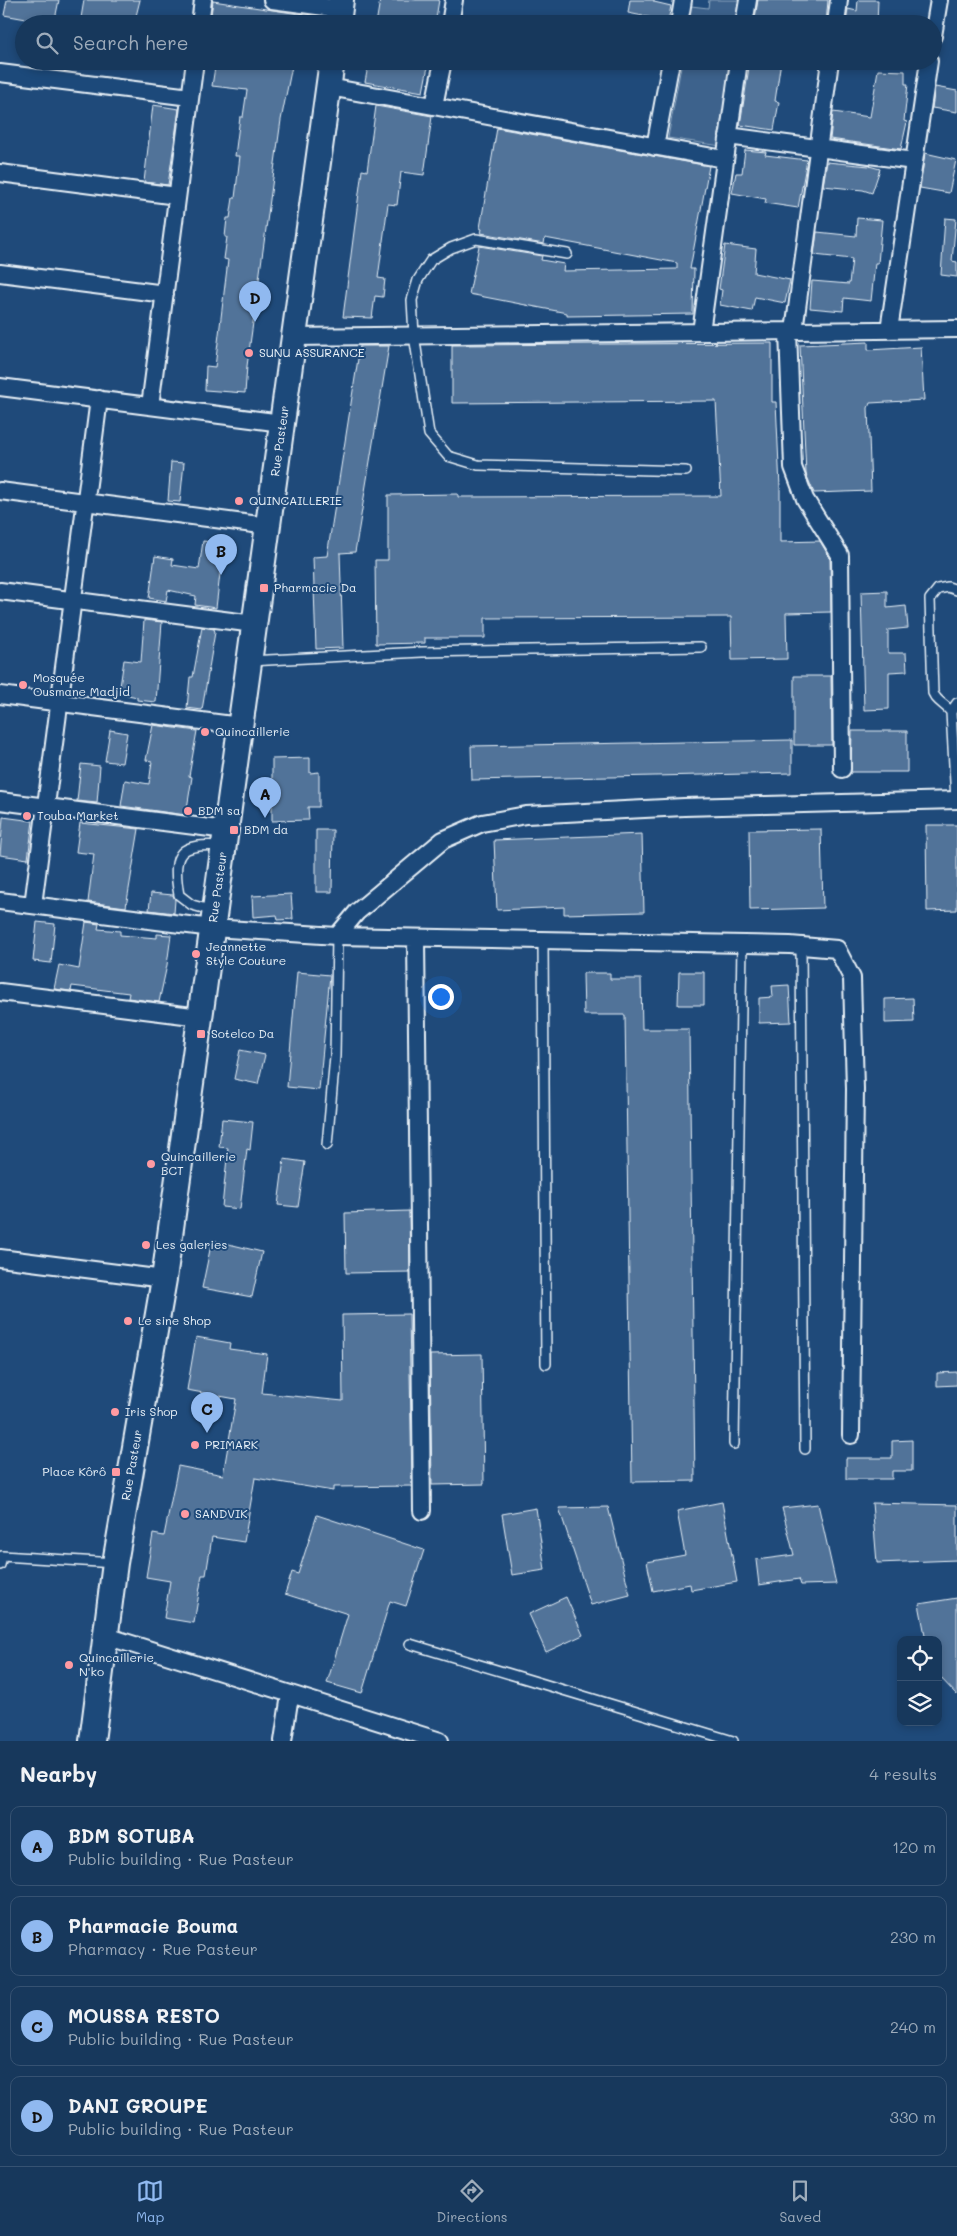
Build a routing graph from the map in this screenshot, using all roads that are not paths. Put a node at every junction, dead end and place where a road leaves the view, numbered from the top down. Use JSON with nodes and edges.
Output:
{"nodes":[{"id":1,"x":203,"y":0,"type":"edge"},
{"id":2,"x":272,"y":0,"type":"edge"},
{"id":3,"x":454,"y":0,"type":"edge"},
{"id":4,"x":683,"y":0,"type":"edge"},
{"id":5,"x":748,"y":0,"type":"edge"},
{"id":6,"x":839,"y":0,"type":"edge"},
{"id":7,"x":939,"y":0,"type":"edge"},
{"id":8,"x":339,"y":11,"type":"edge"},
{"id":9,"x":201,"y":15,"type":"edge"},
{"id":10,"x":452,"y":15,"type":"edge"},
{"id":11,"x":680,"y":15,"type":"edge"},
{"id":12,"x":746,"y":15,"type":"edge"},
{"id":13,"x":837,"y":15,"type":"edge"},
{"id":14,"x":936,"y":15,"type":"edge"},
{"id":15,"x":194,"y":70,"type":"edge"},
{"id":16,"x":331,"y":70,"type":"edge"},
{"id":17,"x":441,"y":70,"type":"edge"},
{"id":18,"x":670,"y":70,"type":"edge"},
{"id":19,"x":738,"y":70,"type":"edge"},
{"id":20,"x":829,"y":70,"type":"edge"},
{"id":21,"x":928,"y":70,"type":"edge"},
{"id":22,"x":0,"y":73,"type":"edge"},
{"id":23,"x":329,"y":86,"type":"junction"},
{"id":24,"x":190,"y":97,"type":"junction"},
{"id":25,"x":434,"y":106,"type":"junction"},
{"id":26,"x":728,"y":136,"type":"junction"},
{"id":27,"x":655,"y":147,"type":"junction"},
{"id":28,"x":819,"y":148,"type":"junction"},
{"id":29,"x":724,"y":159,"type":"junction"},
{"id":30,"x":914,"y":161,"type":"junction"},
{"id":31,"x":0,"y":173,"type":"edge"},
{"id":32,"x":177,"y":196,"type":"junction"},
{"id":33,"x":567,"y":254,"type":"dead end"},
{"id":34,"x":0,"y":273,"type":"edge"},
{"id":35,"x":165,"y":294,"type":"junction"},
{"id":36,"x":957,"y":329,"type":"edge"},
{"id":37,"x":889,"y":330,"type":"junction"},
{"id":38,"x":791,"y":331,"type":"junction"},
{"id":39,"x":701,"y":332,"type":"junction"},
{"id":40,"x":414,"y":335,"type":"junction"},
{"id":41,"x":294,"y":337,"type":"junction"},
{"id":42,"x":0,"y":387,"type":"edge"},
{"id":43,"x":99,"y":399,"type":"junction"},
{"id":44,"x":150,"y":406,"type":"junction"},
{"id":45,"x":282,"y":423,"type":"junction"},
{"id":46,"x":686,"y":471,"type":"dead end"},
{"id":47,"x":0,"y":491,"type":"edge"},
{"id":48,"x":85,"y":502,"type":"junction"},
{"id":49,"x":268,"y":526,"type":"junction"},
{"id":50,"x":957,"y":590,"type":"edge"},
{"id":51,"x":0,"y":591,"type":"edge"},
{"id":52,"x":73,"y":600,"type":"junction"},
{"id":53,"x":254,"y":624,"type":"junction"},
{"id":54,"x":702,"y":647,"type":"dead end"},
{"id":55,"x":249,"y":661,"type":"junction"},
{"id":56,"x":0,"y":695,"type":"edge"},
{"id":57,"x":59,"y":703,"type":"junction"},
{"id":58,"x":957,"y":703,"type":"edge"},
{"id":59,"x":951,"y":712,"type":"junction"},
{"id":60,"x":240,"y":726,"type":"junction"},
{"id":61,"x":842,"y":769,"type":"dead end"},
{"id":62,"x":0,"y":800,"type":"edge"},
{"id":63,"x":956,"y":800,"type":"edge"},
{"id":64,"x":46,"y":806,"type":"junction"},
{"id":65,"x":225,"y":838,"type":"junction"},
{"id":66,"x":0,"y":901,"type":"edge"},
{"id":67,"x":33,"y":905,"type":"junction"},
{"id":68,"x":213,"y":920,"type":"junction"},
{"id":69,"x":337,"y":936,"type":"junction"},
{"id":70,"x":416,"y":938,"type":"junction"},
{"id":71,"x":544,"y":941,"type":"junction"},
{"id":72,"x":742,"y":944,"type":"junction"},
{"id":73,"x":801,"y":946,"type":"junction"},
{"id":74,"x":0,"y":992,"type":"edge"},
{"id":75,"x":200,"y":1017,"type":"junction"},
{"id":76,"x":327,"y":1145,"type":"dead end"},
{"id":77,"x":0,"y":1258,"type":"edge"},
{"id":78,"x":164,"y":1279,"type":"junction"},
{"id":79,"x":546,"y":1364,"type":"dead end"},
{"id":80,"x":851,"y":1435,"type":"dead end"},
{"id":81,"x":734,"y":1444,"type":"dead end"},
{"id":82,"x":805,"y":1450,"type":"dead end"},
{"id":83,"x":422,"y":1511,"type":"dead end"},
{"id":84,"x":115,"y":1563,"type":"junction"},
{"id":85,"x":0,"y":1565,"type":"edge"},
{"id":86,"x":106,"y":1636,"type":"junction"},
{"id":87,"x":410,"y":1644,"type":"dead end"},
{"id":88,"x":290,"y":1695,"type":"junction"},
{"id":89,"x":92,"y":1741,"type":"edge"},
{"id":90,"x":283,"y":1741,"type":"edge"},
{"id":91,"x":440,"y":1741,"type":"edge"},
{"id":92,"x":733,"y":1741,"type":"edge"}],
"edges":[{"from":1,"to":9,"type":"street"},
{"from":2,"to":8,"type":"street"},
{"from":3,"to":10,"type":"street"},
{"from":4,"to":11,"type":"street"},
{"from":5,"to":12,"type":"street"},
{"from":6,"to":13,"type":"street"},
{"from":7,"to":14,"type":"street"},
{"from":15,"to":24,"type":"street"},
{"from":16,"to":23,"type":"main road","name":"Rue Pasteur"},
{"from":17,"to":25,"type":"street"},
{"from":18,"to":27,"type":"street"},
{"from":19,"to":26,"type":"street"},
{"from":20,"to":28,"type":"street"},
{"from":21,"to":30,"type":"street"},
{"from":22,"to":24,"type":"street"},
{"from":23,"to":25,"type":"street"},
{"from":23,"to":41,"type":"main road","name":"Rue Pasteur"},
{"from":24,"to":32,"type":"street"},
{"from":25,"to":27,"type":"street"},
{"from":26,"to":28,"type":"street"},
{"from":26,"to":29,"type":"street"},
{"from":27,"to":29,"type":"street"},
{"from":28,"to":30,"type":"street"},
{"from":28,"to":38,"type":"street"},
{"from":29,"to":39,"type":"street"},
{"from":30,"to":37,"type":"street"},
{"from":31,"to":32,"type":"street"},
{"from":32,"to":35,"type":"street"},
{"from":33,"to":40,"type":"lane"},
{"from":34,"to":35,"type":"street"},
{"from":35,"to":44,"type":"street"},
{"from":36,"to":37,"type":"street"},
{"from":37,"to":38,"type":"street"},
{"from":38,"to":39,"type":"street"},
{"from":38,"to":61,"type":"street"},
{"from":39,"to":40,"type":"street"},
{"from":40,"to":41,"type":"street"},
{"from":40,"to":46,"type":"lane"},
{"from":41,"to":45,"type":"main road","name":"Rue Pasteur"},
{"from":42,"to":43,"type":"street"},
{"from":43,"to":44,"type":"street"},
{"from":43,"to":48,"type":"street"},
{"from":44,"to":45,"type":"street"},
{"from":45,"to":49,"type":"main road","name":"Rue Pasteur"},
{"from":47,"to":48,"type":"street"},
{"from":48,"to":49,"type":"street"},
{"from":48,"to":52,"type":"street"},
{"from":49,"to":53,"type":"main road","name":"Rue Pasteur"},
{"from":50,"to":59,"type":"lane"},
{"from":51,"to":52,"type":"street"},
{"from":52,"to":53,"type":"street"},
{"from":52,"to":57,"type":"street"},
{"from":53,"to":55,"type":"main road","name":"Rue Pasteur"},
{"from":54,"to":55,"type":"lane"},
{"from":55,"to":60,"type":"main road","name":"Rue Pasteur"},
{"from":56,"to":57,"type":"street"},
{"from":57,"to":60,"type":"street"},
{"from":57,"to":64,"type":"street"},
{"from":58,"to":59,"type":"lane"},
{"from":59,"to":63,"type":"lane"},
{"from":60,"to":65,"type":"main road","name":"Rue Pasteur"},
{"from":62,"to":64,"type":"street"},
{"from":63,"to":69,"type":"street"},
{"from":64,"to":65,"type":"street"},
{"from":64,"to":67,"type":"street"},
{"from":65,"to":68,"type":"main road","name":"Rue Pasteur"},
{"from":65,"to":68,"type":"lane"},
{"from":66,"to":67,"type":"street"},
{"from":67,"to":68,"type":"street"},
{"from":68,"to":69,"type":"street"},
{"from":68,"to":75,"type":"main road","name":"Rue Pasteur"},
{"from":69,"to":70,"type":"street"},
{"from":69,"to":76,"type":"lane"},
{"from":70,"to":71,"type":"street"},
{"from":70,"to":83,"type":"street"},
{"from":71,"to":72,"type":"street"},
{"from":71,"to":79,"type":"lane"},
{"from":72,"to":73,"type":"street"},
{"from":72,"to":81,"type":"lane"},
{"from":73,"to":80,"type":"street"},
{"from":73,"to":82,"type":"lane"},
{"from":74,"to":75,"type":"street"},
{"from":75,"to":78,"type":"main road","name":"Rue Pasteur"},
{"from":77,"to":78,"type":"street"},
{"from":78,"to":84,"type":"main road","name":"Rue Pasteur"},
{"from":84,"to":85,"type":"lane"},
{"from":84,"to":86,"type":"main road","name":"Rue Pasteur"},
{"from":86,"to":88,"type":"street"},
{"from":86,"to":89,"type":"main road","name":"Rue Pasteur"},
{"from":87,"to":92,"type":"lane"},
{"from":88,"to":90,"type":"street"},
{"from":88,"to":91,"type":"street"}]}
